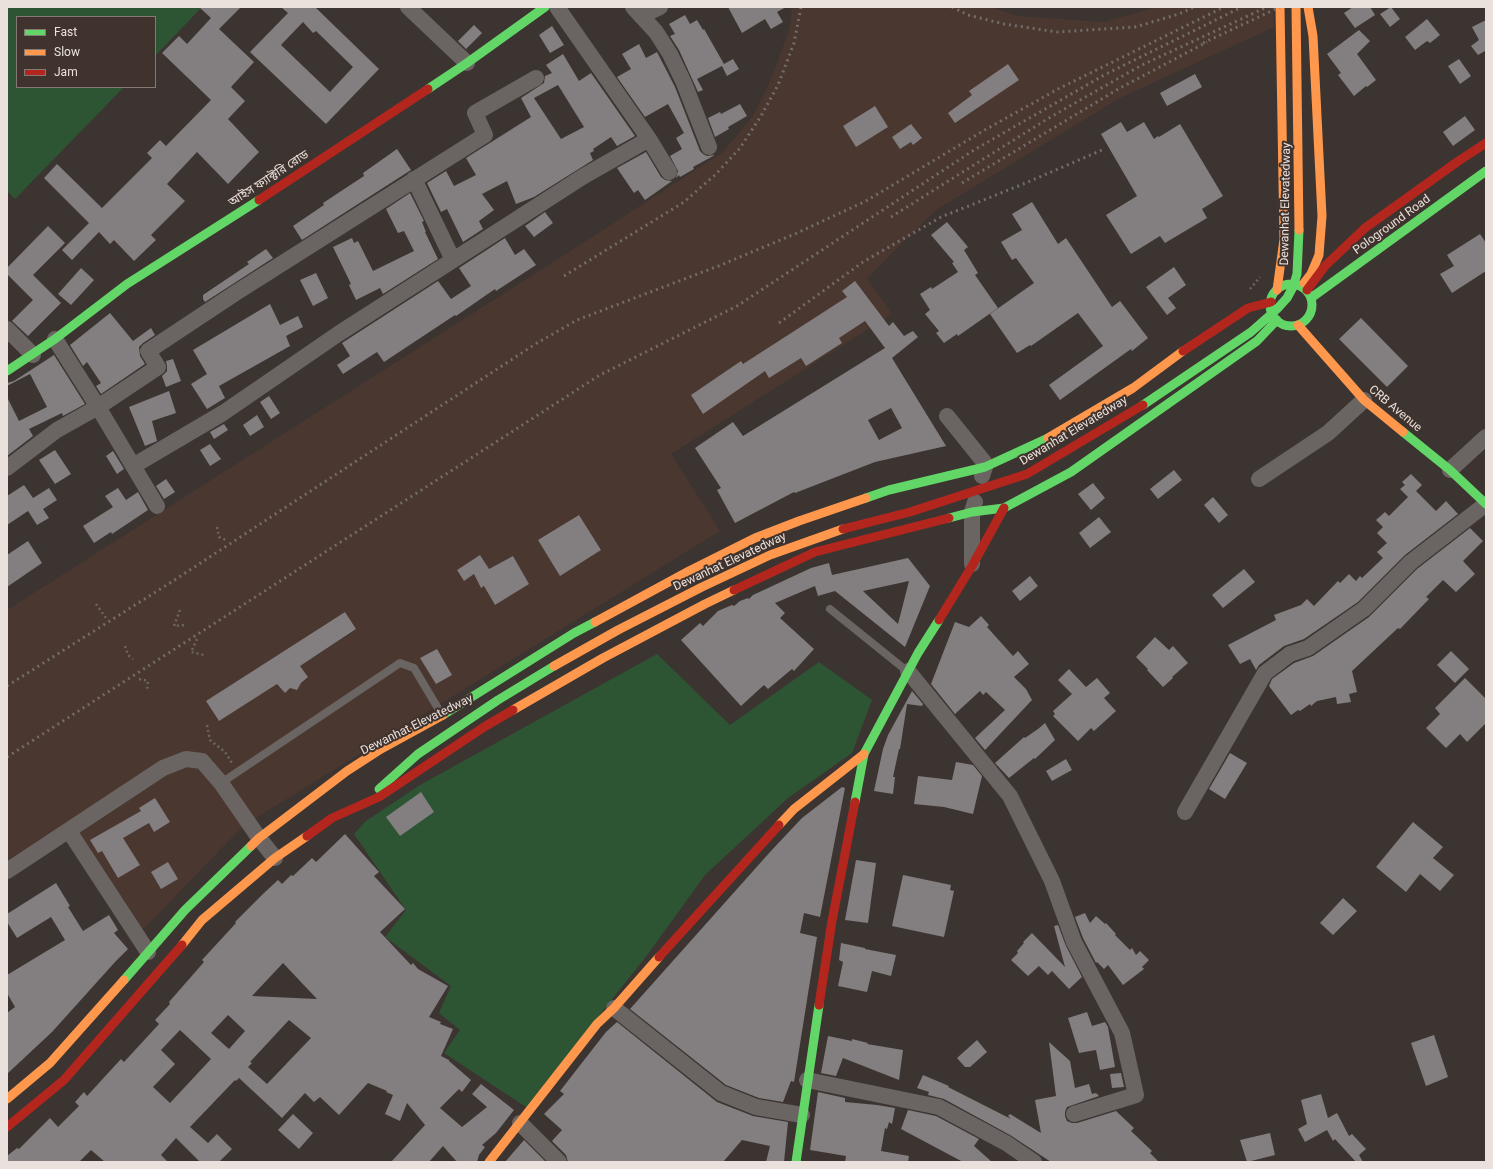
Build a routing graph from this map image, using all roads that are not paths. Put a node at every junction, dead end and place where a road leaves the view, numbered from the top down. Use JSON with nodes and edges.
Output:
{"nodes":[{"id":1,"x":408,"y":7,"type":"edge"},
{"id":2,"x":545,"y":7,"type":"edge"},
{"id":3,"x":557,"y":7,"type":"edge"},
{"id":4,"x":660,"y":7,"type":"edge"},
{"id":5,"x":1280,"y":7,"type":"edge"},
{"id":6,"x":1296,"y":7,"type":"edge"},
{"id":7,"x":1308,"y":7,"type":"edge"},
{"id":8,"x":637,"y":11,"type":"edge"},
{"id":9,"x":466,"y":63,"type":"junction"},
{"id":10,"x":536,"y":78,"type":"dead end"},
{"id":11,"x":649,"y":139,"type":"junction"},
{"id":12,"x":1486,"y":143,"type":"edge"},
{"id":13,"x":709,"y":147,"type":"dead end"},
{"id":14,"x":669,"y":172,"type":"dead end"},
{"id":15,"x":1486,"y":172,"type":"edge"},
{"id":16,"x":414,"y":180,"type":"junction"},
{"id":17,"x":453,"y":260,"type":"junction"},
{"id":18,"x":1277,"y":290,"type":"junction"},
{"id":19,"x":1306,"y":291,"type":"junction"},
{"id":20,"x":1271,"y":302,"type":"junction"},
{"id":21,"x":1277,"y":320,"type":"junction"},
{"id":22,"x":1298,"y":325,"type":"junction"},
{"id":23,"x":7,"y":329,"type":"edge"},
{"id":24,"x":55,"y":338,"type":"junction"},
{"id":25,"x":33,"y":355,"type":"junction"},
{"id":26,"x":7,"y":371,"type":"edge"},
{"id":27,"x":1364,"y":400,"type":"junction"},
{"id":28,"x":98,"y":406,"type":"junction"},
{"id":29,"x":947,"y":416,"type":"dead end"},
{"id":30,"x":1486,"y":437,"type":"edge"},
{"id":31,"x":133,"y":466,"type":"junction"},
{"id":32,"x":985,"y":467,"type":"junction"},
{"id":33,"x":7,"y":468,"type":"edge"},
{"id":34,"x":1450,"y":470,"type":"junction"},
{"id":35,"x":1259,"y":479,"type":"dead end"},
{"id":36,"x":1486,"y":504,"type":"edge"},
{"id":37,"x":157,"y":506,"type":"dead end"},
{"id":38,"x":1004,"y":508,"type":"junction"},
{"id":39,"x":972,"y":512,"type":"junction"},
{"id":40,"x":972,"y":566,"type":"junction"},
{"id":41,"x":830,"y":609,"type":"dead end"},
{"id":42,"x":908,"y":671,"type":"junction"},
{"id":43,"x":498,"y":700,"type":"junction"},
{"id":44,"x":442,"y":715,"type":"junction"},
{"id":45,"x":864,"y":754,"type":"junction"},
{"id":46,"x":347,"y":771,"type":"junction"},
{"id":47,"x":220,"y":783,"type":"junction"},
{"id":48,"x":362,"y":805,"type":"junction"},
{"id":49,"x":1185,"y":812,"type":"dead end"},
{"id":50,"x":69,"y":831,"type":"junction"},
{"id":51,"x":258,"y":838,"type":"junction"},
{"id":52,"x":275,"y":858,"type":"junction"},
{"id":53,"x":7,"y":871,"type":"edge"},
{"id":54,"x":148,"y":952,"type":"junction"},
{"id":55,"x":614,"y":1008,"type":"junction"},
{"id":56,"x":807,"y":1080,"type":"junction"},
{"id":57,"x":7,"y":1099,"type":"edge"},
{"id":58,"x":1074,"y":1114,"type":"dead end"},
{"id":59,"x":802,"y":1115,"type":"junction"},
{"id":60,"x":520,"y":1123,"type":"junction"},
{"id":61,"x":7,"y":1127,"type":"edge"},
{"id":62,"x":489,"y":1162,"type":"edge"},
{"id":63,"x":559,"y":1162,"type":"edge"},
{"id":64,"x":796,"y":1162,"type":"edge"},
{"id":65,"x":1034,"y":1162,"type":"edge"}],
"edges":[{"from":1,"to":9,"type":"street"},
{"from":2,"to":9,"type":"main road","name":"আইস ফ্যাক্টরি রোড"},
{"from":3,"to":11,"type":"street"},
{"from":4,"to":8,"type":"street"},
{"from":5,"to":18,"type":"main road"},
{"from":6,"to":43,"type":"main road","name":"Dewanhat Elevatedway"},
{"from":7,"to":19,"type":"main road"},
{"from":8,"to":13,"type":"street"},
{"from":9,"to":24,"type":"main road","name":"আইস ফ্যাক্টরি রোড"},
{"from":10,"to":16,"type":"street"},
{"from":11,"to":14,"type":"street"},
{"from":11,"to":17,"type":"street"},
{"from":12,"to":19,"type":"main road"},
{"from":15,"to":19,"type":"main road","name":"Pologround Road"},
{"from":16,"to":17,"type":"street"},
{"from":16,"to":28,"type":"street"},
{"from":17,"to":31,"type":"street"},
{"from":18,"to":19,"type":"main road"},
{"from":18,"to":20,"type":"main road"},
{"from":19,"to":22,"type":"main road"},
{"from":20,"to":21,"type":"main road"},
{"from":20,"to":32,"type":"main road"},
{"from":21,"to":22,"type":"main road"},
{"from":21,"to":38,"type":"main road"},
{"from":22,"to":27,"type":"main road","name":"CRB Avenue"},
{"from":23,"to":25,"type":"street"},
{"from":24,"to":25,"type":"main road","name":"আইস ফ্যাক্টরি রোড"},
{"from":24,"to":28,"type":"street"},
{"from":25,"to":26,"type":"main road","name":"আইস ফ্যাক্টরি রোড"},
{"from":27,"to":34,"type":"main road","name":"CRB Avenue"},
{"from":27,"to":35,"type":"street"},
{"from":28,"to":31,"type":"street"},
{"from":28,"to":33,"type":"street"},
{"from":29,"to":32,"type":"street"},
{"from":30,"to":34,"type":"street"},
{"from":31,"to":37,"type":"street"},
{"from":32,"to":39,"type":"street"},
{"from":32,"to":44,"type":"main road"},
{"from":34,"to":36,"type":"main road","name":"CRB Avenue"},
{"from":36,"to":49,"type":"street"},
{"from":38,"to":39,"type":"main road"},
{"from":38,"to":40,"type":"main road"},
{"from":39,"to":40,"type":"street"},
{"from":39,"to":48,"type":"main road"},
{"from":40,"to":42,"type":"main road"},
{"from":41,"to":42,"type":"lane"},
{"from":42,"to":45,"type":"main road"},
{"from":42,"to":58,"type":"street"},
{"from":43,"to":46,"type":"main road","name":"Dewanhat Elevatedway"},
{"from":43,"to":48,"type":"main road","name":"Dewanhat Elevatedway"},
{"from":44,"to":46,"type":"main road"},
{"from":44,"to":47,"type":"lane"},
{"from":45,"to":55,"type":"main road"},
{"from":45,"to":56,"type":"main road"},
{"from":46,"to":51,"type":"main road"},
{"from":47,"to":50,"type":"street"},
{"from":47,"to":51,"type":"street"},
{"from":48,"to":52,"type":"main road"},
{"from":50,"to":53,"type":"street"},
{"from":50,"to":54,"type":"street"},
{"from":51,"to":52,"type":"street"},
{"from":51,"to":54,"type":"main road"},
{"from":52,"to":61,"type":"main road"},
{"from":54,"to":57,"type":"main road"},
{"from":55,"to":59,"type":"street"},
{"from":55,"to":60,"type":"main road"},
{"from":56,"to":59,"type":"main road"},
{"from":56,"to":65,"type":"street"},
{"from":59,"to":64,"type":"main road"},
{"from":60,"to":62,"type":"main road"},
{"from":60,"to":63,"type":"street"}]}
